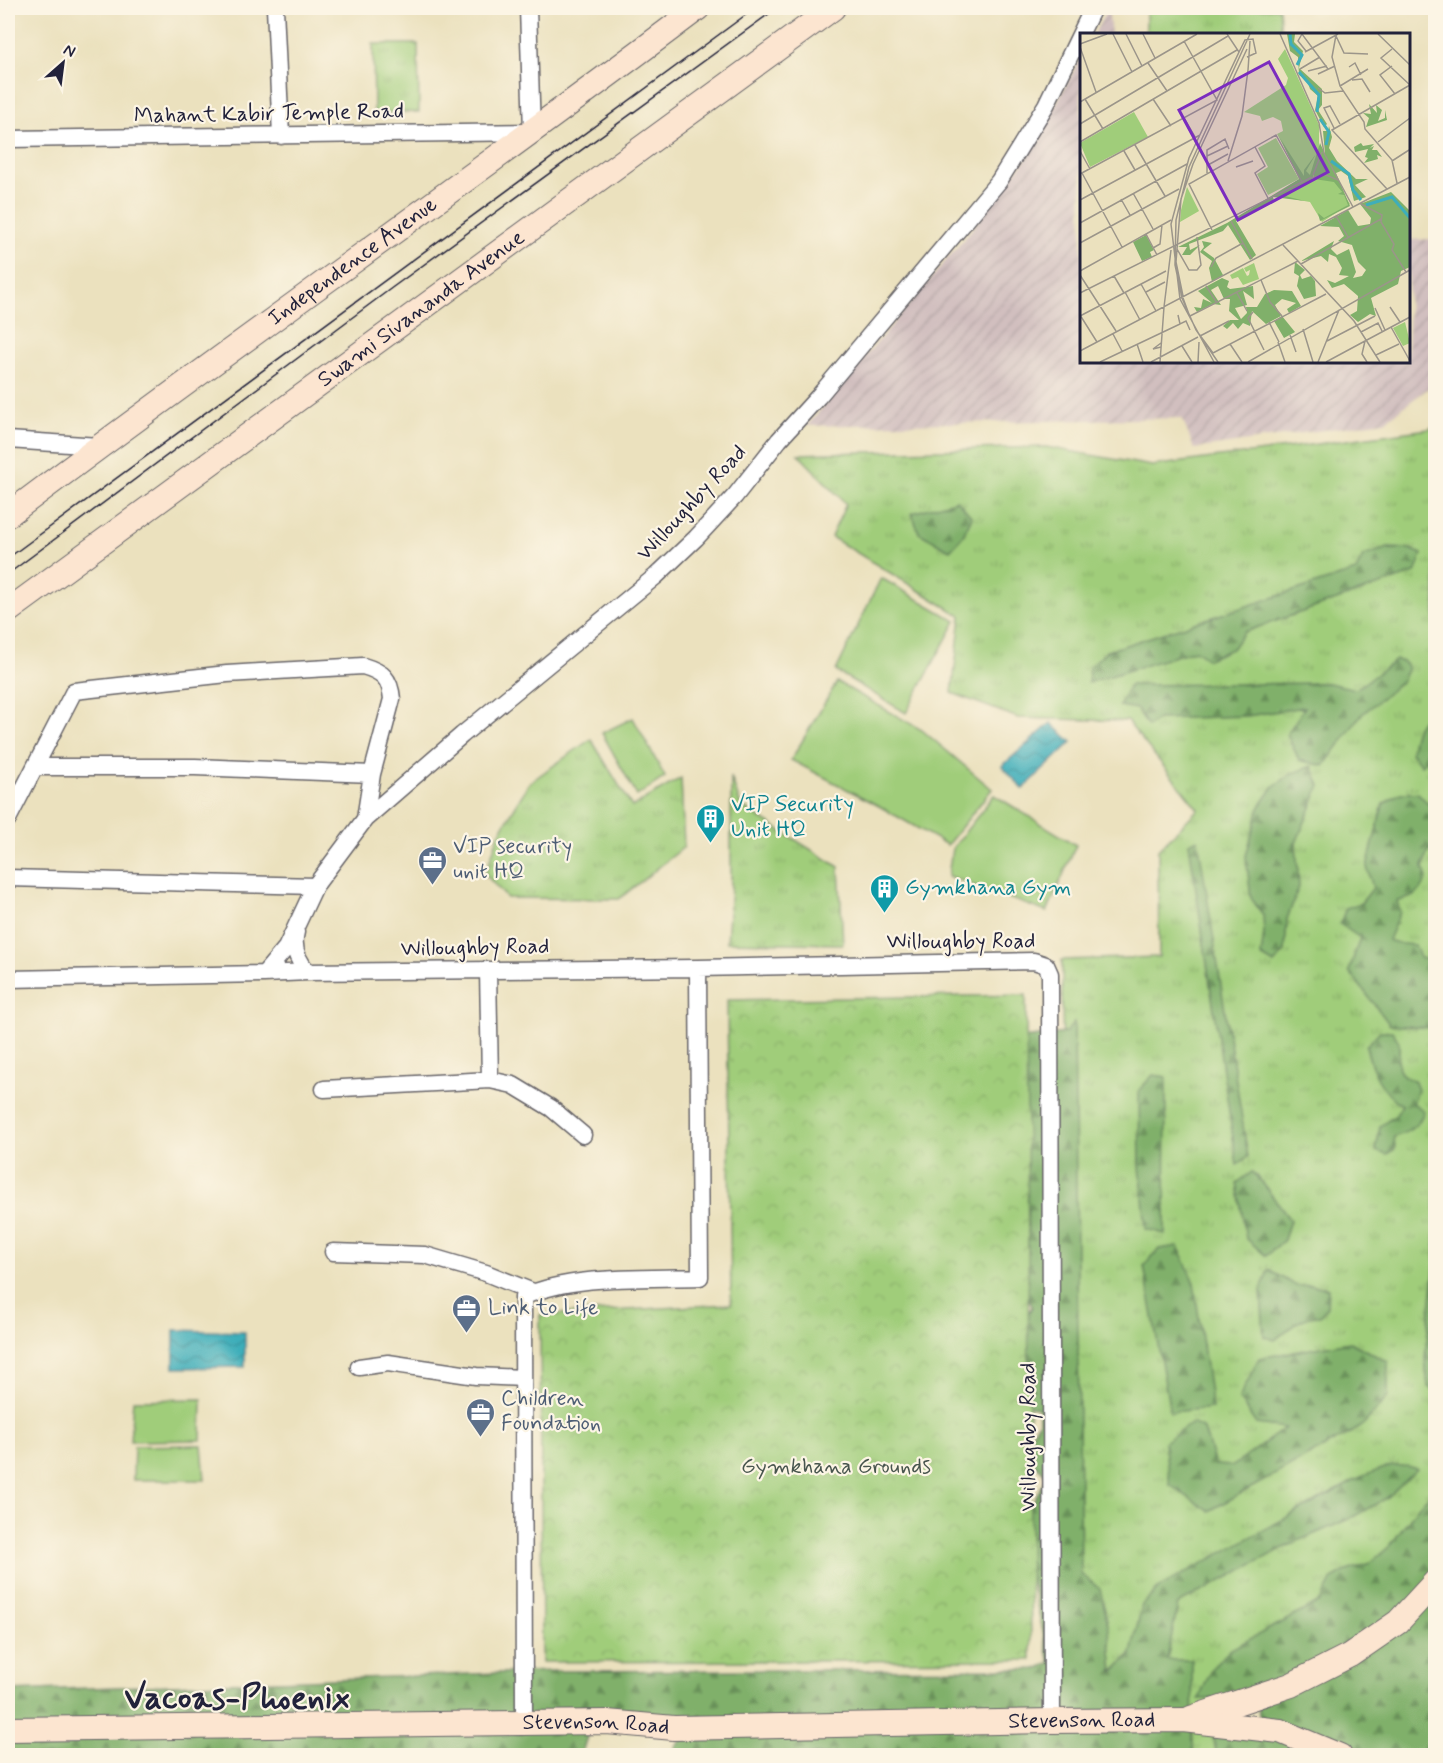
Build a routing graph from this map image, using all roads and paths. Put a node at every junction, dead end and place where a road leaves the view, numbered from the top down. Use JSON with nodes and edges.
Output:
{"nodes":[{"id":1,"x":276,"y":8,"type":"edge"},
{"id":2,"x":528,"y":8,"type":"edge"},
{"id":3,"x":698,"y":8,"type":"edge"},
{"id":4,"x":833,"y":8,"type":"edge"},
{"id":5,"x":1093,"y":8,"type":"edge"},
{"id":6,"x":1081,"y":33,"type":"edge"},
{"id":7,"x":1080,"y":35,"type":"edge"},
{"id":8,"x":531,"y":132,"type":"junction"},
{"id":9,"x":281,"y":136,"type":"junction"},
{"id":10,"x":8,"y":139,"type":"edge"},
{"id":11,"x":8,"y":440,"type":"edge"},
{"id":12,"x":99,"y":446,"type":"junction"},
{"id":13,"x":8,"y":515,"type":"edge"},
{"id":14,"x":8,"y":611,"type":"edge"},
{"id":15,"x":35,"y":767,"type":"junction"},
{"id":16,"x":372,"y":774,"type":"junction"},
{"id":17,"x":8,"y":819,"type":"edge"},
{"id":18,"x":365,"y":819,"type":"junction"},
{"id":19,"x":8,"y":878,"type":"edge"},
{"id":20,"x":315,"y":885,"type":"junction"},
{"id":21,"x":300,"y":916,"type":"junction"},
{"id":22,"x":698,"y":968,"type":"junction"},
{"id":23,"x":488,"y":970,"type":"junction"},
{"id":24,"x":308,"y":972,"type":"junction"},
{"id":25,"x":264,"y":974,"type":"junction"},
{"id":26,"x":8,"y":979,"type":"edge"},
{"id":27,"x":490,"y":1080,"type":"junction"},
{"id":28,"x":324,"y":1089,"type":"dead end"},
{"id":29,"x":583,"y":1135,"type":"dead end"},
{"id":30,"x":333,"y":1252,"type":"dead end"},
{"id":31,"x":533,"y":1292,"type":"junction"},
{"id":32,"x":359,"y":1366,"type":"dead end"},
{"id":33,"x":524,"y":1378,"type":"junction"},
{"id":34,"x":1436,"y":1581,"type":"edge"},
{"id":35,"x":1183,"y":1720,"type":"junction"},
{"id":36,"x":1052,"y":1721,"type":"junction"},
{"id":37,"x":524,"y":1724,"type":"junction"},
{"id":38,"x":8,"y":1729,"type":"edge"},
{"id":39,"x":1340,"y":1755,"type":"edge"}],
"edges":[{"from":1,"to":9,"type":"street"},
{"from":2,"to":8,"type":"street"},
{"from":3,"to":8,"type":"street","name":"Independence Avenue"},
{"from":4,"to":14,"type":"street","name":"Swami Sivananda Avenue"},
{"from":5,"to":6,"type":"street","name":"Willoughby Road"},
{"from":7,"to":18,"type":"street","name":"Willoughby Road"},
{"from":8,"to":9,"type":"street","name":"Mahant Kabir Temple Road"},
{"from":8,"to":12,"type":"street","name":"Independence Avenue"},
{"from":9,"to":10,"type":"street","name":"Mahant Kabir Temple Road"},
{"from":11,"to":12,"type":"street"},
{"from":12,"to":13,"type":"street","name":"Independence Avenue"},
{"from":15,"to":16,"type":"street"},
{"from":15,"to":16,"type":"street"},
{"from":15,"to":17,"type":"street"},
{"from":16,"to":18,"type":"street"},
{"from":18,"to":20,"type":"street","name":"Willoughby Road"},
{"from":19,"to":20,"type":"street"},
{"from":20,"to":21,"type":"street","name":"Willoughby Road"},
{"from":21,"to":24,"type":"street"},
{"from":21,"to":25,"type":"street","name":"Willoughby Road"},
{"from":22,"to":23,"type":"street","name":"Willoughby Road"},
{"from":22,"to":31,"type":"street"},
{"from":22,"to":36,"type":"street","name":"Willoughby Road"},
{"from":23,"to":24,"type":"street","name":"Willoughby Road"},
{"from":23,"to":27,"type":"street"},
{"from":24,"to":25,"type":"street","name":"Willoughby Road"},
{"from":25,"to":26,"type":"street","name":"Willoughby Road"},
{"from":27,"to":28,"type":"street"},
{"from":27,"to":29,"type":"street"},
{"from":30,"to":31,"type":"street"},
{"from":31,"to":33,"type":"street"},
{"from":32,"to":33,"type":"street"},
{"from":33,"to":37,"type":"street"},
{"from":34,"to":35,"type":"street","name":"Stevenson Road"},
{"from":35,"to":36,"type":"street","name":"Stevenson Road"},
{"from":35,"to":39,"type":"street","name":"Stevenson Road"},
{"from":36,"to":37,"type":"street","name":"Stevenson Road"},
{"from":37,"to":38,"type":"street","name":"Stevenson Road"}]}
